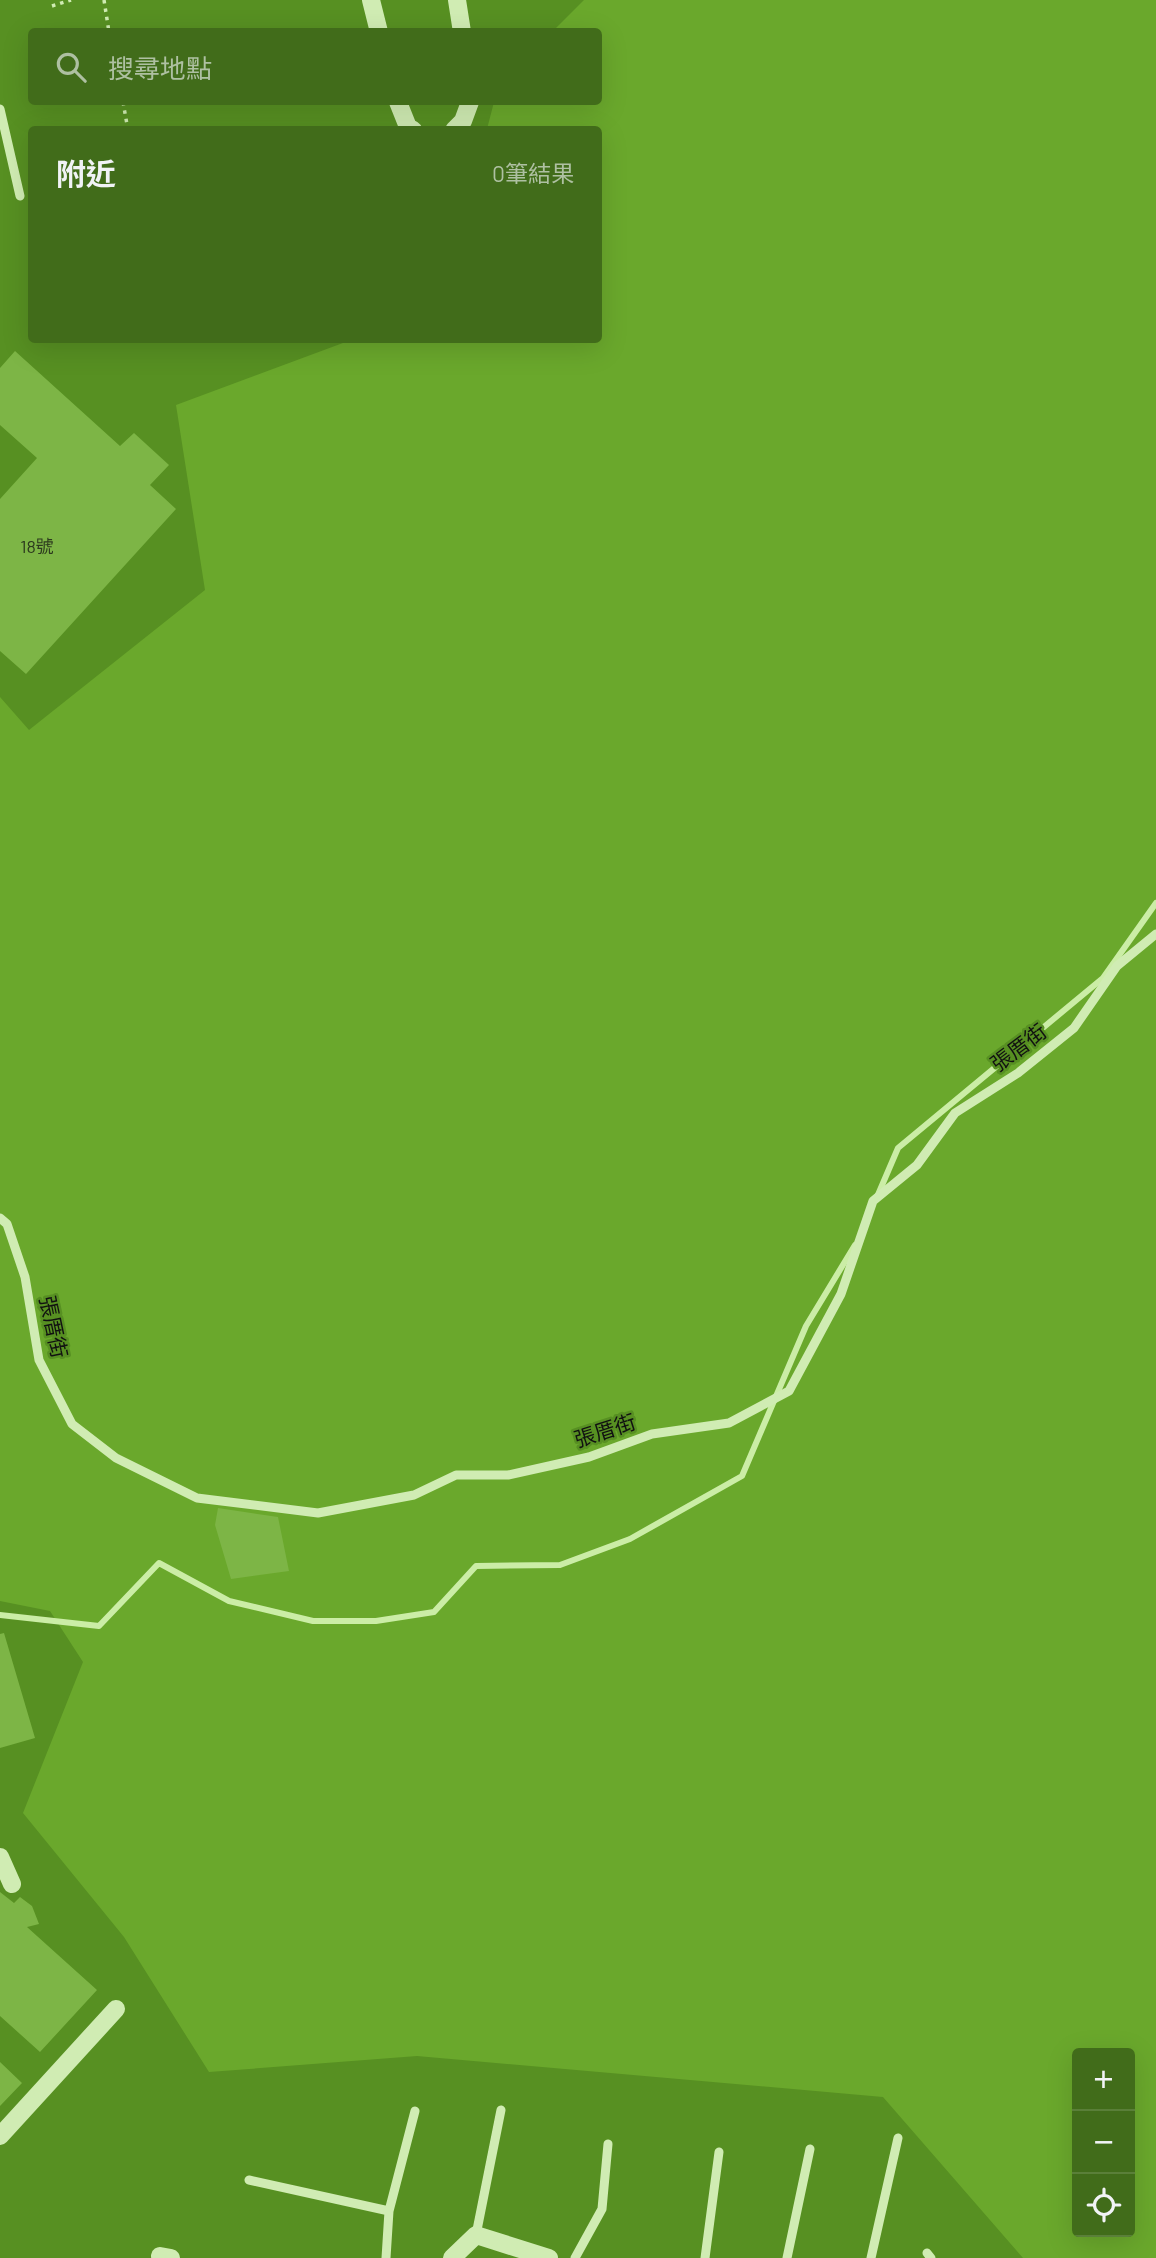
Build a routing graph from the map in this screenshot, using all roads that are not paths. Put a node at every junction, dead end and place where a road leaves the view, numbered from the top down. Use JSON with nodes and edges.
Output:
{"nodes":[{"id":1,"x":371,"y":0,"type":"edge"},
{"id":2,"x":457,"y":0,"type":"edge"},
{"id":3,"x":378,"y":28,"type":"edge"},
{"id":4,"x":461,"y":28,"type":"edge"},
{"id":5,"x":399,"y":105,"type":"edge"},
{"id":6,"x":469,"y":105,"type":"edge"},
{"id":7,"x":0,"y":109,"type":"edge"},
{"id":8,"x":408,"y":126,"type":"edge"},
{"id":9,"x":458,"y":126,"type":"edge"},
{"id":10,"x":20,"y":196,"type":"dead end"},
{"id":11,"x":1156,"y":934,"type":"edge"},
{"id":12,"x":0,"y":1218,"type":"edge"},
{"id":13,"x":0,"y":1857,"type":"edge"},
{"id":14,"x":12,"y":1884,"type":"dead end"},
{"id":15,"x":116,"y":2010,"type":"dead end"},
{"id":16,"x":501,"y":2110,"type":"dead end"},
{"id":17,"x":415,"y":2111,"type":"dead end"},
{"id":18,"x":0,"y":2136,"type":"edge"},
{"id":19,"x":898,"y":2138,"type":"dead end"},
{"id":20,"x":608,"y":2144,"type":"dead end"},
{"id":21,"x":810,"y":2149,"type":"dead end"},
{"id":22,"x":719,"y":2152,"type":"dead end"},
{"id":23,"x":249,"y":2180,"type":"dead end"},
{"id":24,"x":389,"y":2211,"type":"junction"},
{"id":25,"x":476,"y":2235,"type":"junction"},
{"id":26,"x":386,"y":2258,"type":"edge"},
{"id":27,"x":452,"y":2258,"type":"edge"},
{"id":28,"x":549,"y":2258,"type":"edge"},
{"id":29,"x":575,"y":2258,"type":"edge"},
{"id":30,"x":705,"y":2258,"type":"edge"},
{"id":31,"x":787,"y":2258,"type":"edge"},
{"id":32,"x":871,"y":2258,"type":"edge"}],
"edges":[{"from":1,"to":3,"type":"street"},
{"from":2,"to":4,"type":"street"},
{"from":5,"to":8,"type":"street"},
{"from":6,"to":9,"type":"street"},
{"from":7,"to":10,"type":"lane"},
{"from":11,"to":12,"type":"lane","name":"張厝街"},
{"from":13,"to":14,"type":"street"},
{"from":15,"to":18,"type":"street"},
{"from":16,"to":25,"type":"lane"},
{"from":17,"to":24,"type":"lane"},
{"from":19,"to":32,"type":"lane"},
{"from":20,"to":29,"type":"lane"},
{"from":21,"to":31,"type":"lane"},
{"from":22,"to":30,"type":"lane"},
{"from":23,"to":24,"type":"lane"},
{"from":24,"to":26,"type":"lane"},
{"from":25,"to":27,"type":"street"},
{"from":25,"to":28,"type":"street"}]}
